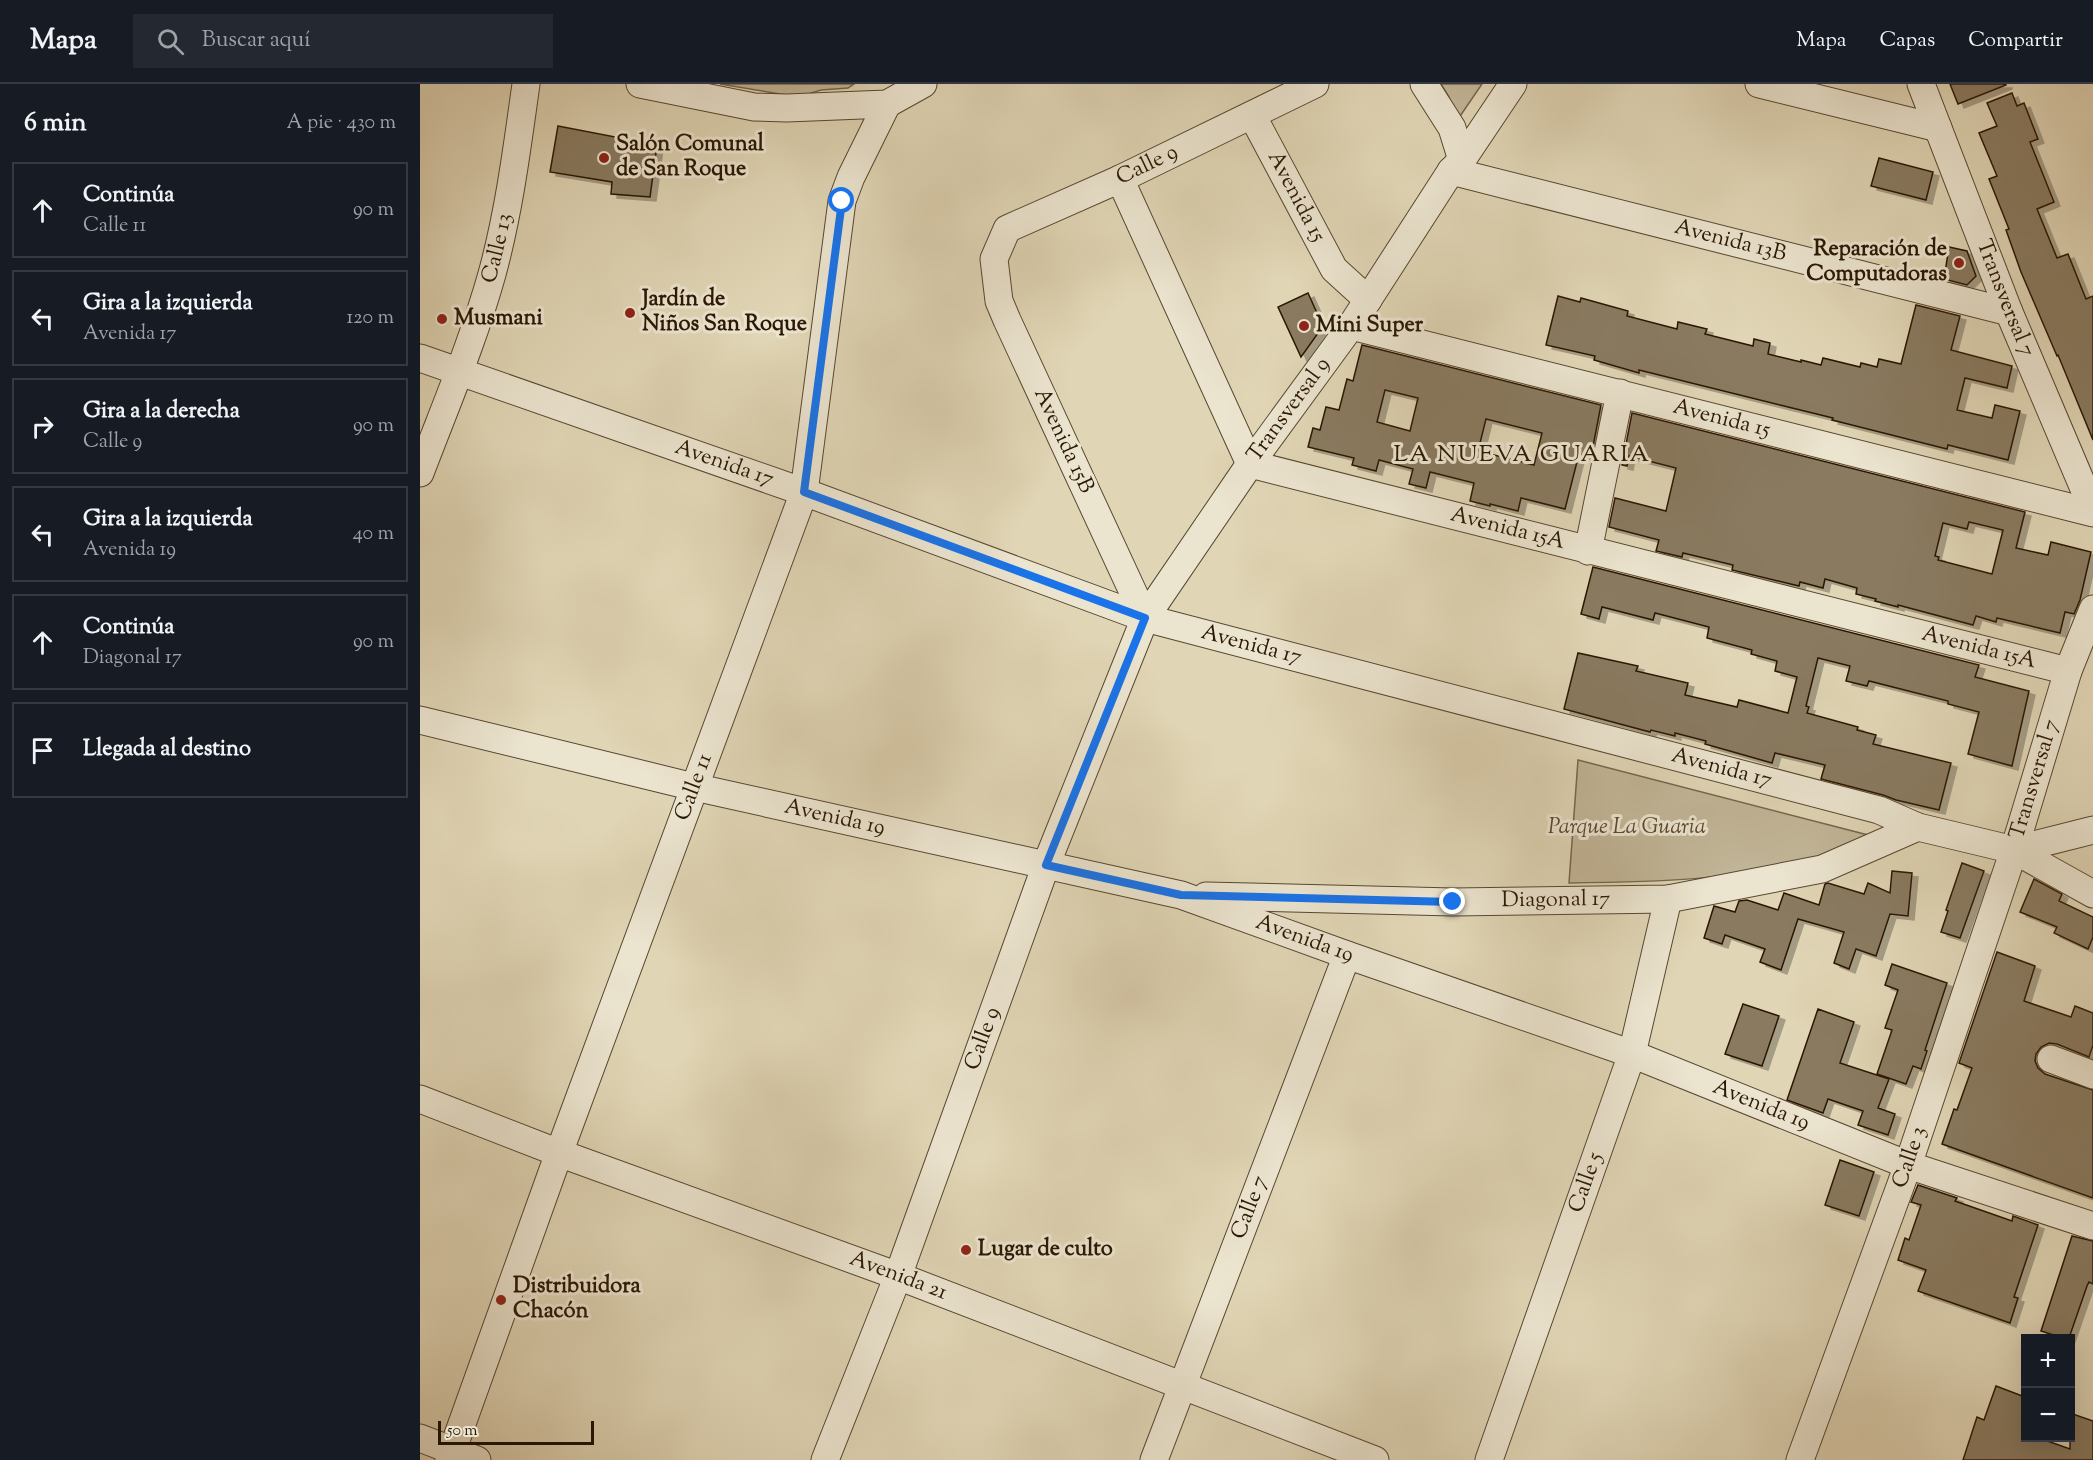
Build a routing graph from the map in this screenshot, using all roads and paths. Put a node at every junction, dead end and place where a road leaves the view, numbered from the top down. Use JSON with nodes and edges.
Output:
{"nodes":[{"id":1,"x":526,"y":84,"type":"edge"},
{"id":2,"x":640,"y":84,"type":"edge"},
{"id":3,"x":923,"y":84,"type":"edge"},
{"id":4,"x":1315,"y":84,"type":"edge"},
{"id":5,"x":1424,"y":84,"type":"edge"},
{"id":6,"x":1513,"y":84,"type":"edge"},
{"id":7,"x":1759,"y":84,"type":"edge"},
{"id":8,"x":1921,"y":84,"type":"edge"},
{"id":9,"x":887,"y":104,"type":"junction"},
{"id":10,"x":1252,"y":115,"type":"junction"},
{"id":11,"x":1938,"y":128,"type":"junction"},
{"id":12,"x":1457,"y":165,"type":"junction"},
{"id":13,"x":1120,"y":179,"type":"junction"},
{"id":14,"x":994,"y":259,"type":"joint"},
{"id":15,"x":1368,"y":300,"type":"junction"},
{"id":16,"x":2009,"y":312,"type":"junction"},
{"id":17,"x":1351,"y":326,"type":"junction"},
{"id":18,"x":420,"y":358,"type":"edge"},
{"id":19,"x":458,"y":372,"type":"junction"},
{"id":20,"x":1620,"y":393,"type":"junction"},
{"id":21,"x":1250,"y":464,"type":"junction"},
{"id":22,"x":420,"y":473,"type":"edge"},
{"id":23,"x":804,"y":492,"type":"junction"},
{"id":24,"x":2093,"y":512,"type":"edge"},
{"id":25,"x":1588,"y":551,"type":"junction"},
{"id":26,"x":2093,"y":609,"type":"edge"},
{"id":27,"x":1145,"y":618,"type":"junction"},
{"id":28,"x":2068,"y":671,"type":"junction"},
{"id":29,"x":420,"y":720,"type":"edge"},
{"id":30,"x":694,"y":787,"type":"junction"},
{"id":31,"x":1918,"y":827,"type":"junction"},
{"id":32,"x":2093,"y":830,"type":"edge"},
{"id":33,"x":2014,"y":850,"type":"junction"},
{"id":34,"x":1046,"y":865,"type":"junction"},
{"id":35,"x":2093,"y":894,"type":"edge"},
{"id":36,"x":1181,"y":895,"type":"junction"},
{"id":37,"x":1668,"y":899,"type":"junction"},
{"id":38,"x":1347,"y":955,"type":"junction"},
{"id":39,"x":1632,"y":1054,"type":"junction"},
{"id":40,"x":2051,"y":1059,"type":"dead end"},
{"id":41,"x":2093,"y":1075,"type":"edge"},
{"id":42,"x":420,"y":1099,"type":"edge"},
{"id":43,"x":560,"y":1153,"type":"junction"},
{"id":44,"x":1908,"y":1165,"type":"junction"},
{"id":45,"x":2093,"y":1226,"type":"edge"},
{"id":46,"x":898,"y":1276,"type":"junction"},
{"id":47,"x":1182,"y":1386,"type":"junction"},
{"id":48,"x":420,"y":1438,"type":"edge"},
{"id":49,"x":450,"y":1455,"type":"edge"},
{"id":50,"x":477,"y":1460,"type":"edge"},
{"id":51,"x":825,"y":1460,"type":"edge"},
{"id":52,"x":1155,"y":1460,"type":"edge"},
{"id":53,"x":1375,"y":1460,"type":"edge"},
{"id":54,"x":1489,"y":1460,"type":"edge"},
{"id":55,"x":1800,"y":1460,"type":"edge"}],
"edges":[{"from":1,"to":19,"type":"street","name":"Calle 13"},
{"from":2,"to":9,"type":"street"},
{"from":3,"to":9,"type":"street"},
{"from":4,"to":10,"type":"street","name":"Calle 9"},
{"from":5,"to":12,"type":"street"},
{"from":6,"to":12,"type":"street","name":"Transversal 9"},
{"from":7,"to":11,"type":"street"},
{"from":8,"to":11,"type":"street","name":"Transversal 7"},
{"from":9,"to":23,"type":"street","name":"Calle 11"},
{"from":10,"to":13,"type":"street","name":"Calle 9"},
{"from":10,"to":15,"type":"street","name":"Avenida 15"},
{"from":11,"to":16,"type":"street","name":"Transversal 7"},
{"from":12,"to":15,"type":"street","name":"Transversal 9"},
{"from":12,"to":16,"type":"street","name":"Avenida 13B"},
{"from":13,"to":14,"type":"street","name":"Calle 9"},
{"from":13,"to":21,"type":"street"},
{"from":14,"to":27,"type":"street","name":"Avenida 15B"},
{"from":15,"to":17,"type":"street","name":"Transversal 9"},
{"from":16,"to":24,"type":"street","name":"Transversal 7"},
{"from":17,"to":20,"type":"street","name":"Avenida 15"},
{"from":17,"to":21,"type":"street","name":"Transversal 9"},
{"from":18,"to":19,"type":"street","name":"Avenida 17"},
{"from":19,"to":22,"type":"street","name":"Calle 13"},
{"from":19,"to":23,"type":"street","name":"Avenida 17"},
{"from":20,"to":24,"type":"street","name":"Avenida 15"},
{"from":20,"to":25,"type":"street"},
{"from":21,"to":25,"type":"street","name":"Avenida 15A"},
{"from":21,"to":27,"type":"street","name":"Transversal 9"},
{"from":23,"to":27,"type":"street","name":"Avenida 17"},
{"from":23,"to":30,"type":"street","name":"Calle 11"},
{"from":25,"to":28,"type":"street","name":"Avenida 15A"},
{"from":26,"to":28,"type":"street","name":"Transversal 7"},
{"from":27,"to":31,"type":"street","name":"Avenida 17"},
{"from":27,"to":34,"type":"street","name":"Calle 9"},
{"from":28,"to":33,"type":"street","name":"Transversal 7"},
{"from":29,"to":30,"type":"street","name":"Avenida 19"},
{"from":30,"to":34,"type":"street","name":"Avenida 19"},
{"from":30,"to":43,"type":"street","name":"Calle 11"},
{"from":31,"to":33,"type":"street","name":"Avenida 17"},
{"from":31,"to":37,"type":"street","name":"Diagonal 17"},
{"from":32,"to":33,"type":"street"},
{"from":33,"to":35,"type":"street","name":"Avenida 17"},
{"from":33,"to":44,"type":"street","name":"Calle 3"},
{"from":34,"to":36,"type":"street","name":"Avenida 19"},
{"from":34,"to":46,"type":"street","name":"Calle 9"},
{"from":36,"to":37,"type":"street","name":"Diagonal 17"},
{"from":36,"to":38,"type":"street","name":"Avenida 19"},
{"from":37,"to":39,"type":"street","name":"Calle 5"},
{"from":38,"to":39,"type":"street","name":"Avenida 19"},
{"from":38,"to":47,"type":"street","name":"Calle 7"},
{"from":39,"to":44,"type":"street","name":"Avenida 19"},
{"from":39,"to":54,"type":"street","name":"Calle 5"},
{"from":40,"to":41,"type":"street"},
{"from":42,"to":43,"type":"street","name":"Avenida 21"},
{"from":43,"to":46,"type":"street","name":"Avenida 21"},
{"from":43,"to":49,"type":"street","name":"Calle 11"},
{"from":44,"to":45,"type":"street","name":"Avenida 19"},
{"from":44,"to":55,"type":"street","name":"Calle 3"},
{"from":46,"to":47,"type":"street","name":"Avenida 21"},
{"from":46,"to":51,"type":"street","name":"Calle 9"},
{"from":47,"to":52,"type":"street","name":"Calle 7"},
{"from":47,"to":53,"type":"street","name":"Avenida 21"},
{"from":48,"to":49,"type":"street"},
{"from":49,"to":50,"type":"street"}]}
